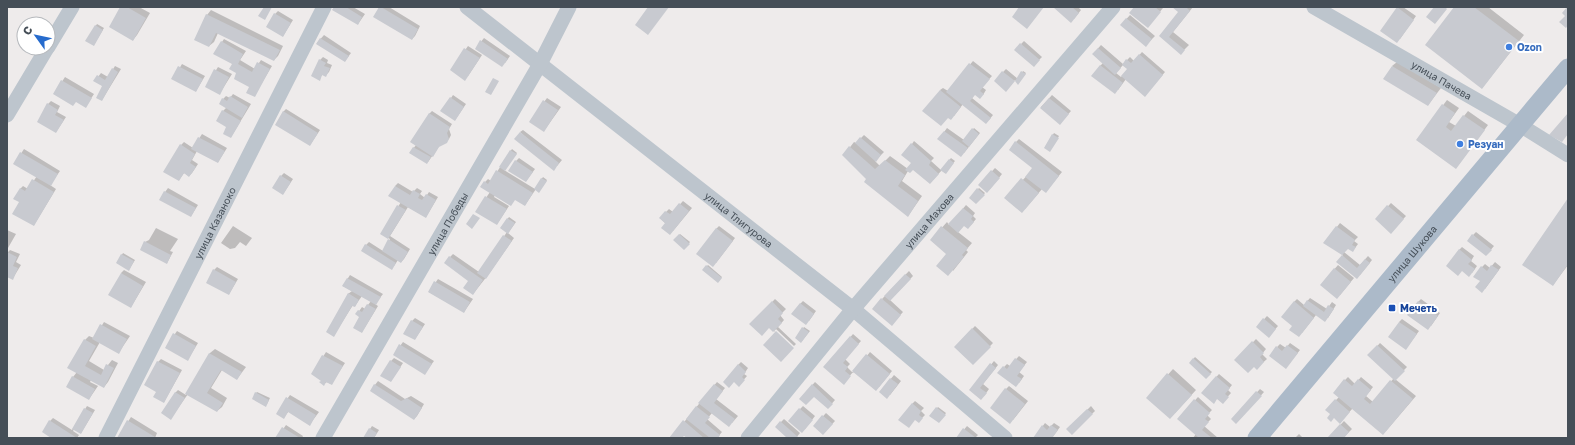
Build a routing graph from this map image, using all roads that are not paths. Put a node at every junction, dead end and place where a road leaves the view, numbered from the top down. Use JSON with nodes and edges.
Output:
{"nodes":[{"id":1,"x":72,"y":7,"type":"edge"},
{"id":2,"x":324,"y":7,"type":"edge"},
{"id":3,"x":467,"y":7,"type":"edge"},
{"id":4,"x":569,"y":7,"type":"edge"},
{"id":5,"x":1114,"y":7,"type":"edge"},
{"id":6,"x":1314,"y":7,"type":"edge"},
{"id":7,"x":56,"y":34,"type":"edge"},
{"id":8,"x":43,"y":56,"type":"edge"},
{"id":9,"x":540,"y":64,"type":"junction"},
{"id":10,"x":1568,"y":68,"type":"edge"},
{"id":11,"x":7,"y":115,"type":"edge"},
{"id":12,"x":1520,"y":125,"type":"junction"},
{"id":13,"x":1568,"y":155,"type":"edge"},
{"id":14,"x":853,"y":309,"type":"junction"},
{"id":15,"x":106,"y":438,"type":"edge"},
{"id":16,"x":323,"y":438,"type":"edge"},
{"id":17,"x":748,"y":438,"type":"edge"},
{"id":18,"x":1006,"y":438,"type":"edge"},
{"id":19,"x":1257,"y":438,"type":"edge"}],
"edges":[{"from":1,"to":7,"type":"street"},
{"from":2,"to":15,"type":"street","name":"улица Казаноко"},
{"from":3,"to":9,"type":"street","name":"улица Тлигурова"},
{"from":4,"to":9,"type":"street","name":"улица Победы"},
{"from":5,"to":14,"type":"street","name":"улица Махова"},
{"from":6,"to":12,"type":"street","name":"улица Пачева"},
{"from":8,"to":11,"type":"street"},
{"from":9,"to":14,"type":"street","name":"улица Тлигурова"},
{"from":9,"to":16,"type":"street","name":"улица Победы"},
{"from":10,"to":12,"type":"main road","name":"улица Шукова"},
{"from":12,"to":13,"type":"street","name":"улица Пачева"},
{"from":12,"to":19,"type":"main road","name":"улица Шукова"},
{"from":14,"to":17,"type":"street","name":"улица Махова"},
{"from":14,"to":18,"type":"street","name":"улица Тлигурова"}]}
